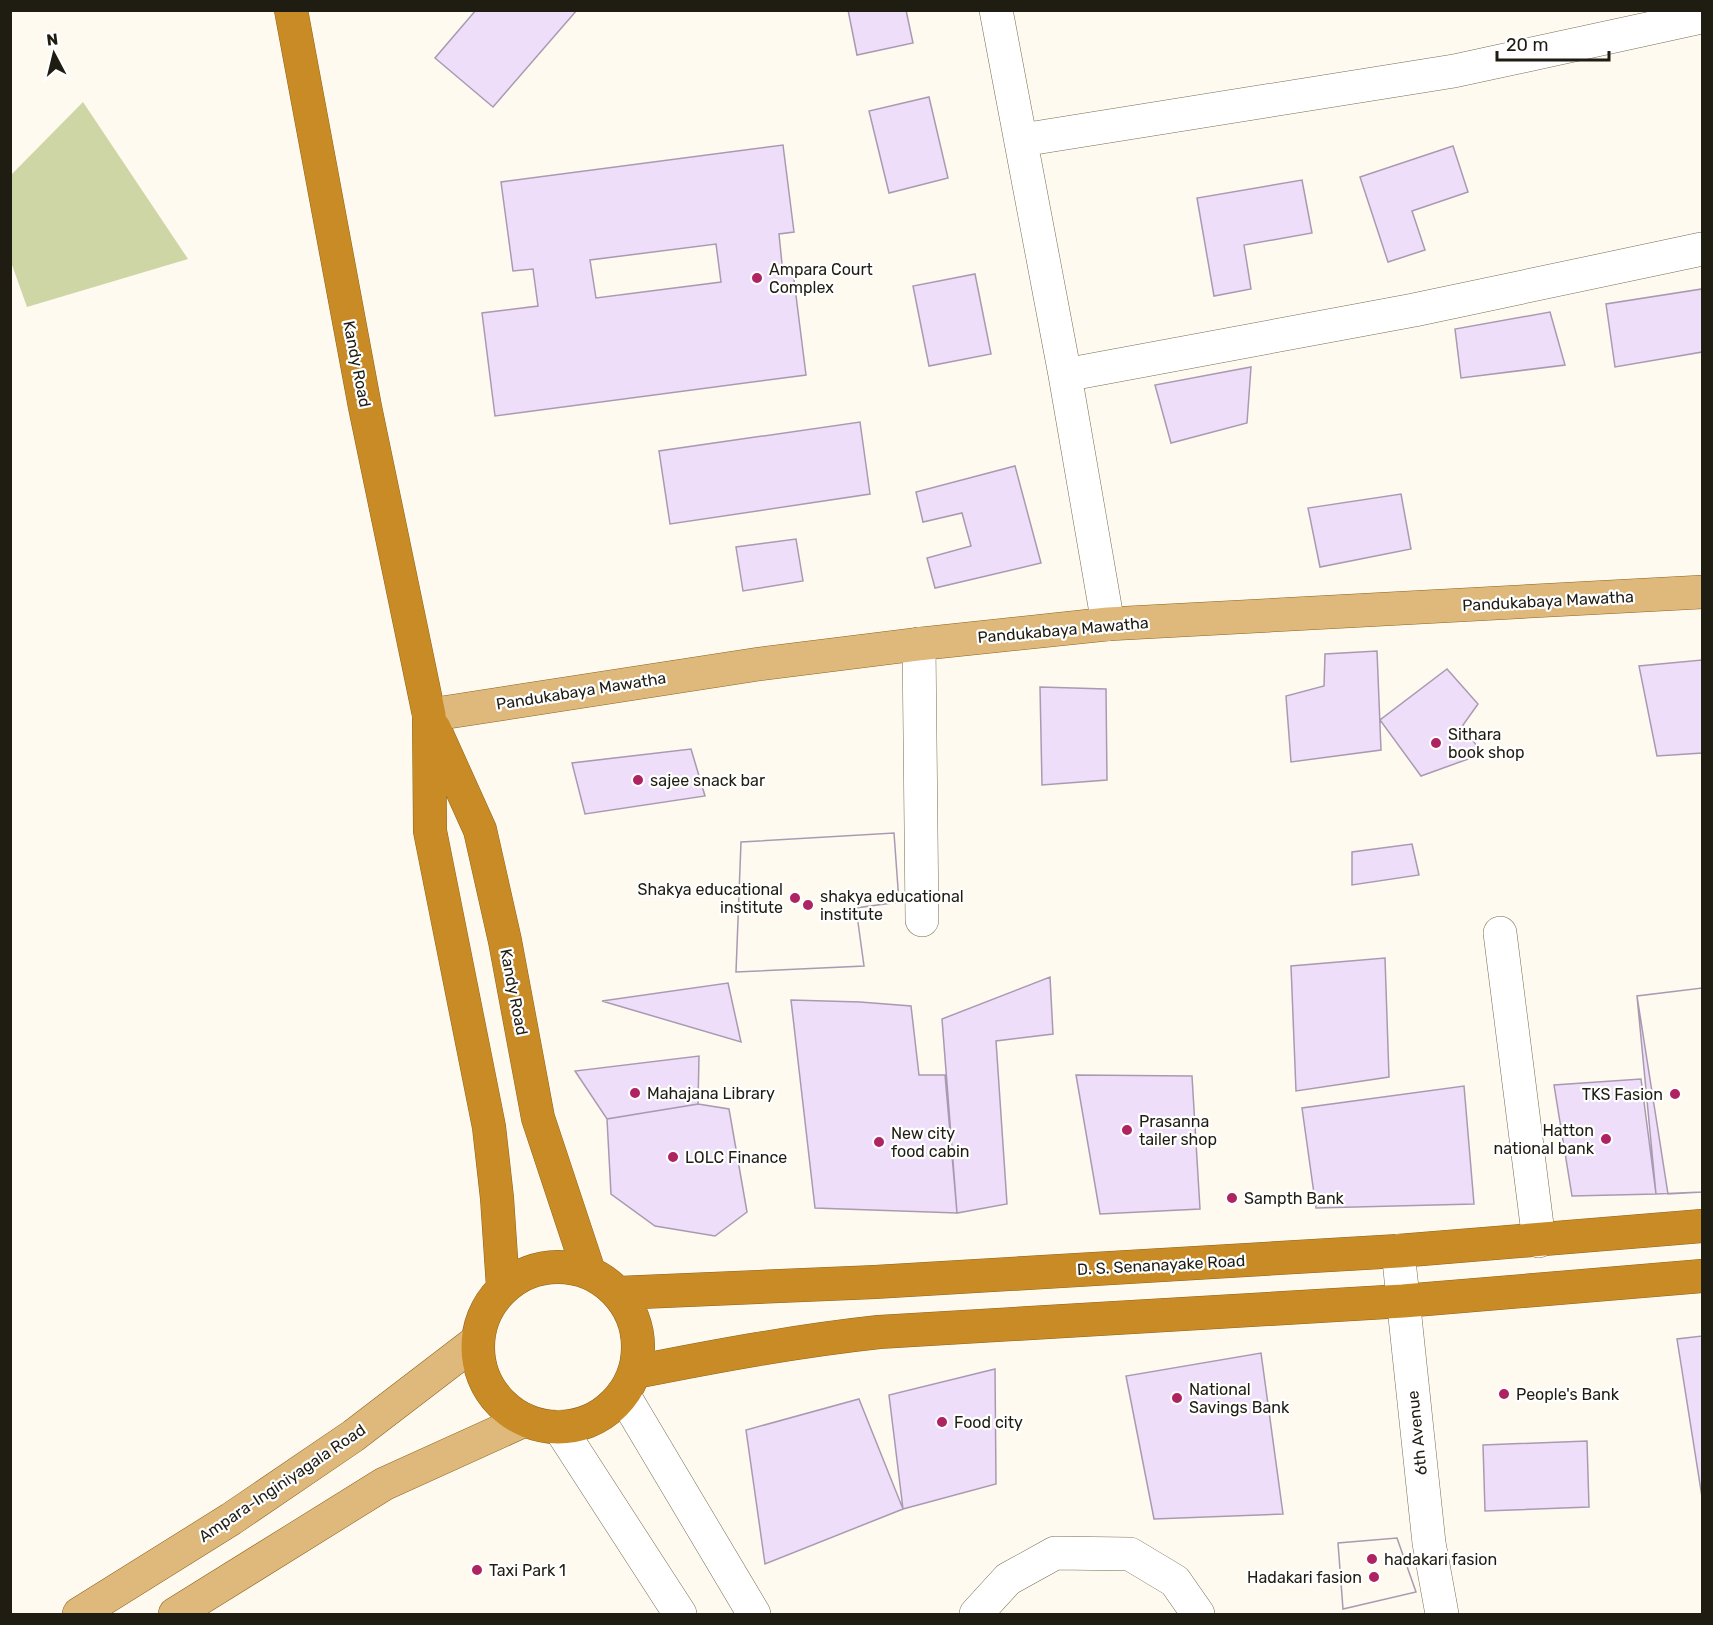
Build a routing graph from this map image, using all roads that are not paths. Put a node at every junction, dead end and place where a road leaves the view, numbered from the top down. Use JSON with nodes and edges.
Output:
{"nodes":[{"id":1,"x":291,"y":10,"type":"edge"},
{"id":2,"x":996,"y":10,"type":"edge"},
{"id":3,"x":1702,"y":17,"type":"edge"},
{"id":4,"x":1022,"y":140,"type":"junction"},
{"id":5,"x":1702,"y":249,"type":"edge"},
{"id":6,"x":1065,"y":375,"type":"junction"},
{"id":7,"x":1702,"y":592,"type":"edge"},
{"id":8,"x":1108,"y":624,"type":"junction"},
{"id":9,"x":919,"y":644,"type":"junction"},
{"id":10,"x":429,"y":715,"type":"junction"},
{"id":11,"x":922,"y":920,"type":"dead end"},
{"id":12,"x":1500,"y":933,"type":"dead end"},
{"id":13,"x":1702,"y":1226,"type":"edge"},
{"id":14,"x":1539,"y":1241,"type":"junction"},
{"id":15,"x":1398,"y":1251,"type":"junction"},
{"id":16,"x":589,"y":1272,"type":"junction"},
{"id":17,"x":1702,"y":1276,"type":"edge"},
{"id":18,"x":503,"y":1287,"type":"junction"},
{"id":19,"x":618,"y":1293,"type":"junction"},
{"id":20,"x":1403,"y":1301,"type":"junction"},
{"id":21,"x":477,"y":1341,"type":"junction"},
{"id":22,"x":629,"y":1383,"type":"junction"},
{"id":23,"x":525,"y":1420,"type":"junction"},
{"id":24,"x":559,"y":1427,"type":"junction"},
{"id":25,"x":79,"y":1614,"type":"edge"},
{"id":26,"x":175,"y":1614,"type":"edge"},
{"id":27,"x":680,"y":1614,"type":"edge"},
{"id":28,"x":754,"y":1614,"type":"edge"},
{"id":29,"x":976,"y":1614,"type":"edge"},
{"id":30,"x":1198,"y":1614,"type":"edge"},
{"id":31,"x":1442,"y":1614,"type":"edge"}],
"edges":[{"from":1,"to":10,"type":"highway","name":"Kandy Road"},
{"from":2,"to":4,"type":"street"},
{"from":3,"to":4,"type":"street"},
{"from":4,"to":6,"type":"street"},
{"from":5,"to":6,"type":"street"},
{"from":6,"to":8,"type":"street"},
{"from":7,"to":8,"type":"main road","name":"Pandukabaya Mawatha"},
{"from":8,"to":9,"type":"main road","name":"Pandukabaya Mawatha"},
{"from":9,"to":10,"type":"main road","name":"Pandukabaya Mawatha"},
{"from":9,"to":11,"type":"street"},
{"from":10,"to":16,"type":"highway","name":"Kandy Road"},
{"from":10,"to":18,"type":"highway","name":"Kandy Road"},
{"from":12,"to":14,"type":"street"},
{"from":13,"to":14,"type":"highway","name":"D. S. Senanayake Road"},
{"from":14,"to":15,"type":"highway","name":"D. S. Senanayake Road"},
{"from":15,"to":19,"type":"highway","name":"D. S. Senanayake Road"},
{"from":15,"to":20,"type":"street","name":"6th Avenue"},
{"from":16,"to":18,"type":"highway"},
{"from":16,"to":19,"type":"highway"},
{"from":17,"to":20,"type":"highway"},
{"from":18,"to":21,"type":"highway"},
{"from":19,"to":22,"type":"highway"},
{"from":20,"to":22,"type":"highway"},
{"from":20,"to":31,"type":"street","name":"6th Avenue"},
{"from":21,"to":23,"type":"highway"},
{"from":21,"to":25,"type":"main road","name":"Ampara-Inginiyagala Road"},
{"from":22,"to":24,"type":"highway"},
{"from":22,"to":28,"type":"street"},
{"from":23,"to":24,"type":"highway"},
{"from":23,"to":26,"type":"main road"},
{"from":24,"to":27,"type":"street"},
{"from":29,"to":30,"type":"street"}]}
